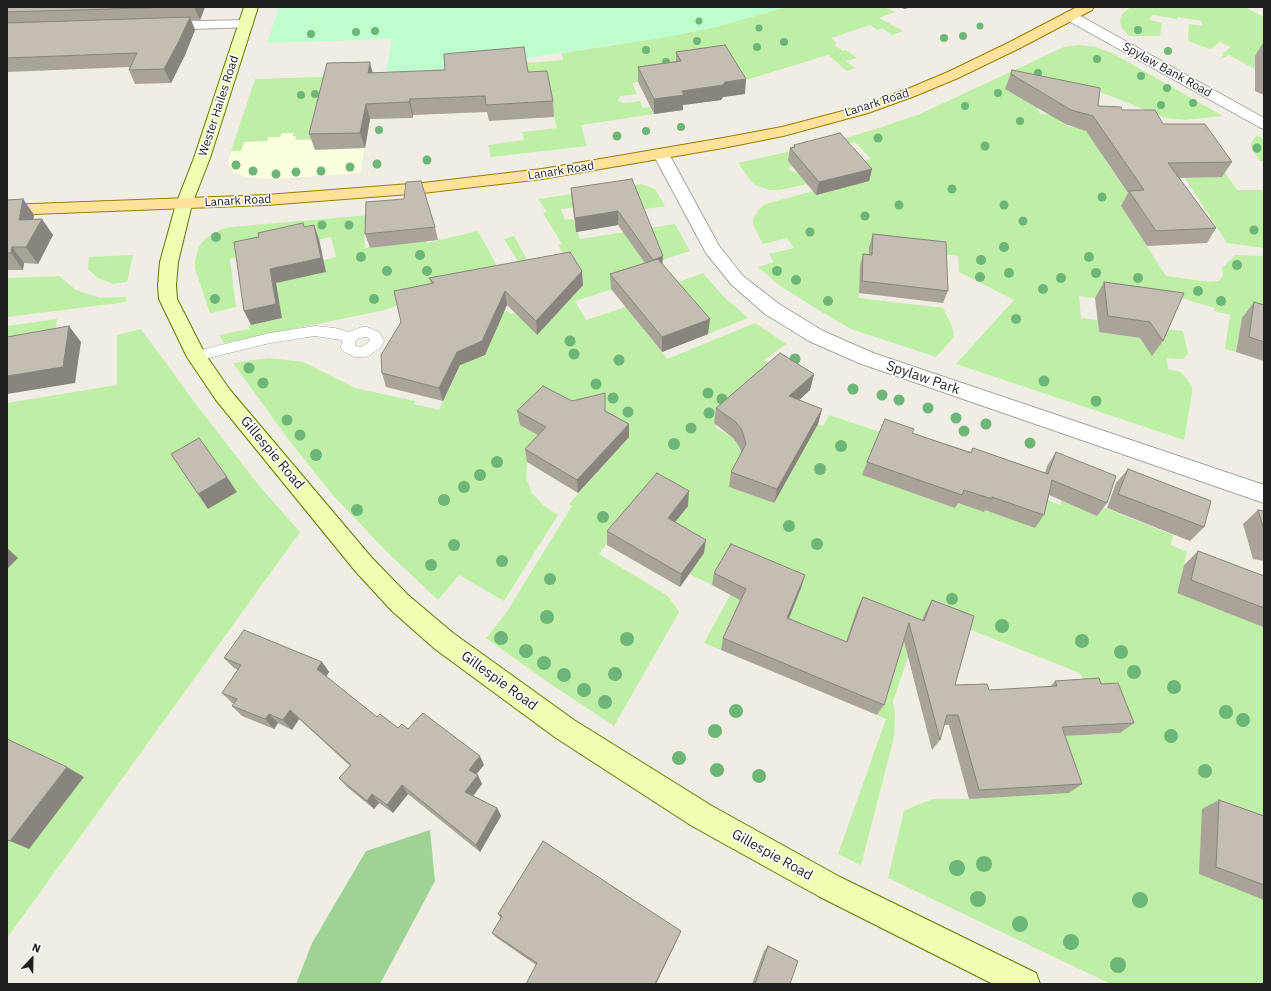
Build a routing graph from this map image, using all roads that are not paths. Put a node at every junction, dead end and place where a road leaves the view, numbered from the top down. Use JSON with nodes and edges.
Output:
{"nodes":[{"id":1,"x":251,"y":7,"type":"edge"},
{"id":2,"x":1087,"y":7,"type":"edge"},
{"id":3,"x":1070,"y":16,"type":"junction"},
{"id":4,"x":246,"y":24,"type":"junction"},
{"id":5,"x":147,"y":27,"type":"edge"},
{"id":6,"x":1264,"y":124,"type":"edge"},
{"id":7,"x":661,"y":154,"type":"junction"},
{"id":8,"x":184,"y":204,"type":"junction"},
{"id":9,"x":7,"y":210,"type":"edge"},
{"id":10,"x":350,"y":337,"type":"dead end"},
{"id":11,"x":196,"y":356,"type":"junction"},
{"id":12,"x":1264,"y":494,"type":"edge"},
{"id":13,"x":1025,"y":984,"type":"edge"}],
"edges":[{"from":1,"to":4,"type":"main road","name":"Wester Hailes Road"},
{"from":2,"to":3,"type":"main road","name":"Lanark Road"},
{"from":3,"to":6,"type":"street","name":"Spylaw Bank Road"},
{"from":3,"to":7,"type":"main road","name":"Lanark Road"},
{"from":4,"to":5,"type":"street"},
{"from":4,"to":8,"type":"main road","name":"Wester Hailes Road"},
{"from":7,"to":8,"type":"main road","name":"Lanark Road"},
{"from":7,"to":12,"type":"street","name":"Spylaw Park"},
{"from":8,"to":9,"type":"main road","name":"Lanark Road"},
{"from":8,"to":11,"type":"main road","name":"Gillespie Road"},
{"from":10,"to":11,"type":"lane"},
{"from":11,"to":13,"type":"main road","name":"Gillespie Road"}]}
